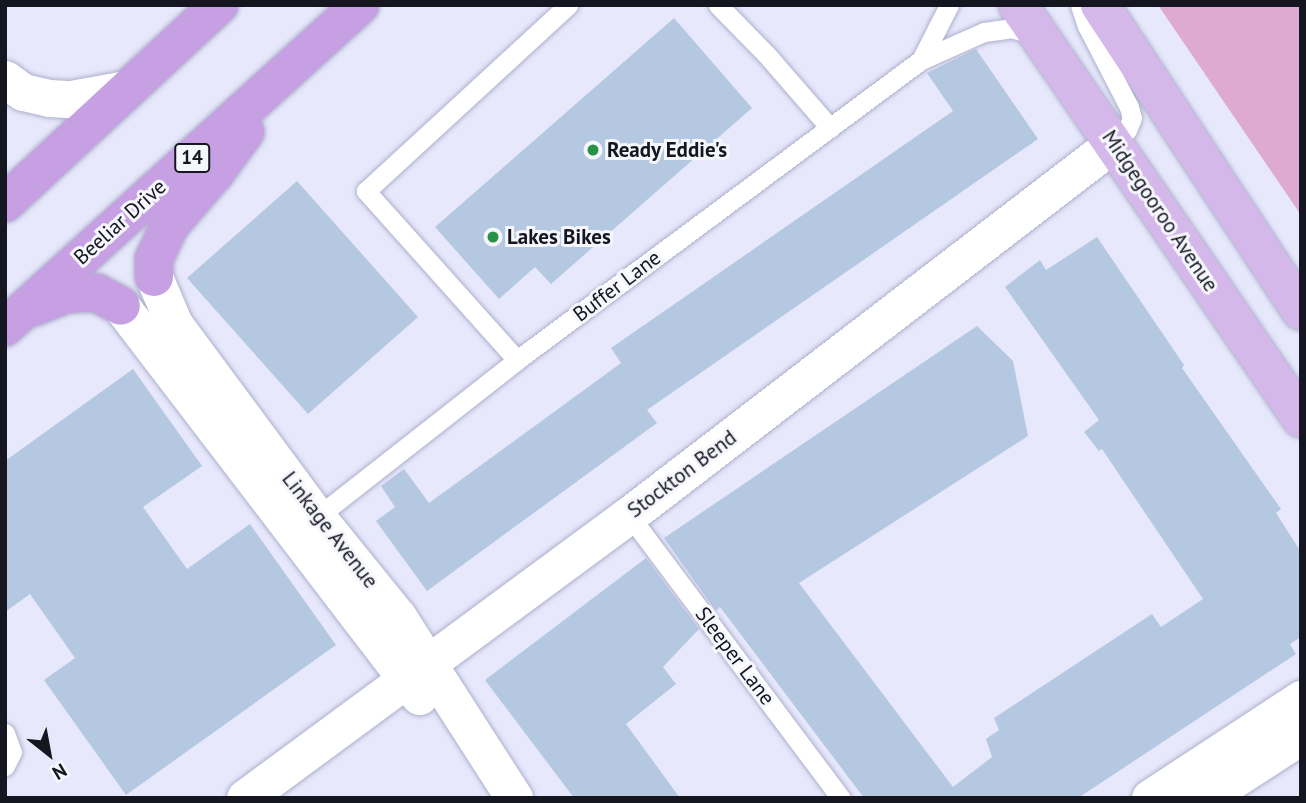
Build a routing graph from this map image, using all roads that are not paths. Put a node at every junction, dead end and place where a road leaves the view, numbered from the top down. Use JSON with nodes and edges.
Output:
{"nodes":[{"id":1,"x":219,"y":5,"type":"edge"},
{"id":2,"x":360,"y":5,"type":"edge"},
{"id":3,"x":568,"y":5,"type":"edge"},
{"id":4,"x":718,"y":5,"type":"edge"},
{"id":5,"x":949,"y":5,"type":"edge"},
{"id":6,"x":1080,"y":5,"type":"edge"},
{"id":7,"x":1100,"y":5,"type":"edge"},
{"id":8,"x":1028,"y":21,"type":"edge"},
{"id":9,"x":921,"y":60,"type":"junction"},
{"id":10,"x":294,"y":65,"type":"junction"},
{"id":11,"x":5,"y":79,"type":"edge"},
{"id":12,"x":126,"y":89,"type":"junction"},
{"id":13,"x":830,"y":128,"type":"junction"},
{"id":14,"x":1114,"y":143,"type":"junction"},
{"id":15,"x":5,"y":203,"type":"edge"},
{"id":16,"x":154,"y":277,"type":"joint"},
{"id":17,"x":121,"y":306,"type":"joint"},
{"id":18,"x":1301,"y":311,"type":"edge"},
{"id":19,"x":14,"y":319,"type":"edge"},
{"id":20,"x":517,"y":360,"type":"junction"},
{"id":21,"x":1301,"y":418,"type":"edge"},
{"id":22,"x":629,"y":515,"type":"junction"},
{"id":23,"x":317,"y":517,"type":"junction"},
{"id":24,"x":415,"y":671,"type":"junction"},
{"id":25,"x":1301,"y":699,"type":"edge"},
{"id":26,"x":5,"y":733,"type":"edge"},
{"id":27,"x":1301,"y":736,"type":"edge"},
{"id":28,"x":5,"y":766,"type":"edge"},
{"id":29,"x":509,"y":791,"type":"edge"},
{"id":30,"x":244,"y":798,"type":"edge"},
{"id":31,"x":841,"y":798,"type":"edge"},
{"id":32,"x":1150,"y":798,"type":"edge"},
{"id":33,"x":1205,"y":798,"type":"edge"}],
"edges":[{"from":1,"to":12,"type":"highway"},
{"from":2,"to":10,"type":"highway","name":"Beeliar Drive","number":"14"},
{"from":3,"to":20,"type":"lane"},
{"from":4,"to":13,"type":"lane"},
{"from":5,"to":9,"type":"lane","name":"Buffer Lane"},
{"from":6,"to":14,"type":"lane"},
{"from":7,"to":18,"type":"main road"},
{"from":8,"to":9,"type":"lane","name":"Buffer Lane"},
{"from":8,"to":14,"type":"main road","name":"Midgegooroo Avenue"},
{"from":9,"to":13,"type":"lane","name":"Buffer Lane"},
{"from":10,"to":16,"type":"highway"},
{"from":10,"to":19,"type":"highway","name":"Beeliar Drive","number":"14"},
{"from":11,"to":12,"type":"street"},
{"from":12,"to":15,"type":"highway"},
{"from":13,"to":20,"type":"lane","name":"Buffer Lane"},
{"from":14,"to":21,"type":"main road","name":"Midgegooroo Avenue"},
{"from":14,"to":22,"type":"street","name":"Stockton Bend"},
{"from":16,"to":23,"type":"street","name":"Linkage Avenue"},
{"from":17,"to":19,"type":"highway"},
{"from":17,"to":24,"type":"street","name":"Linkage Avenue"},
{"from":20,"to":23,"type":"lane","name":"Buffer Lane"},
{"from":22,"to":24,"type":"street","name":"Stockton Bend"},
{"from":22,"to":31,"type":"lane","name":"Sleeper Lane"},
{"from":23,"to":24,"type":"street","name":"Linkage Avenue"},
{"from":24,"to":29,"type":"street","name":"Linkage Avenue"},
{"from":24,"to":30,"type":"street","name":"Stockton Bend"},
{"from":25,"to":32,"type":"street"},
{"from":26,"to":28,"type":"lane"},
{"from":27,"to":33,"type":"street"}]}
